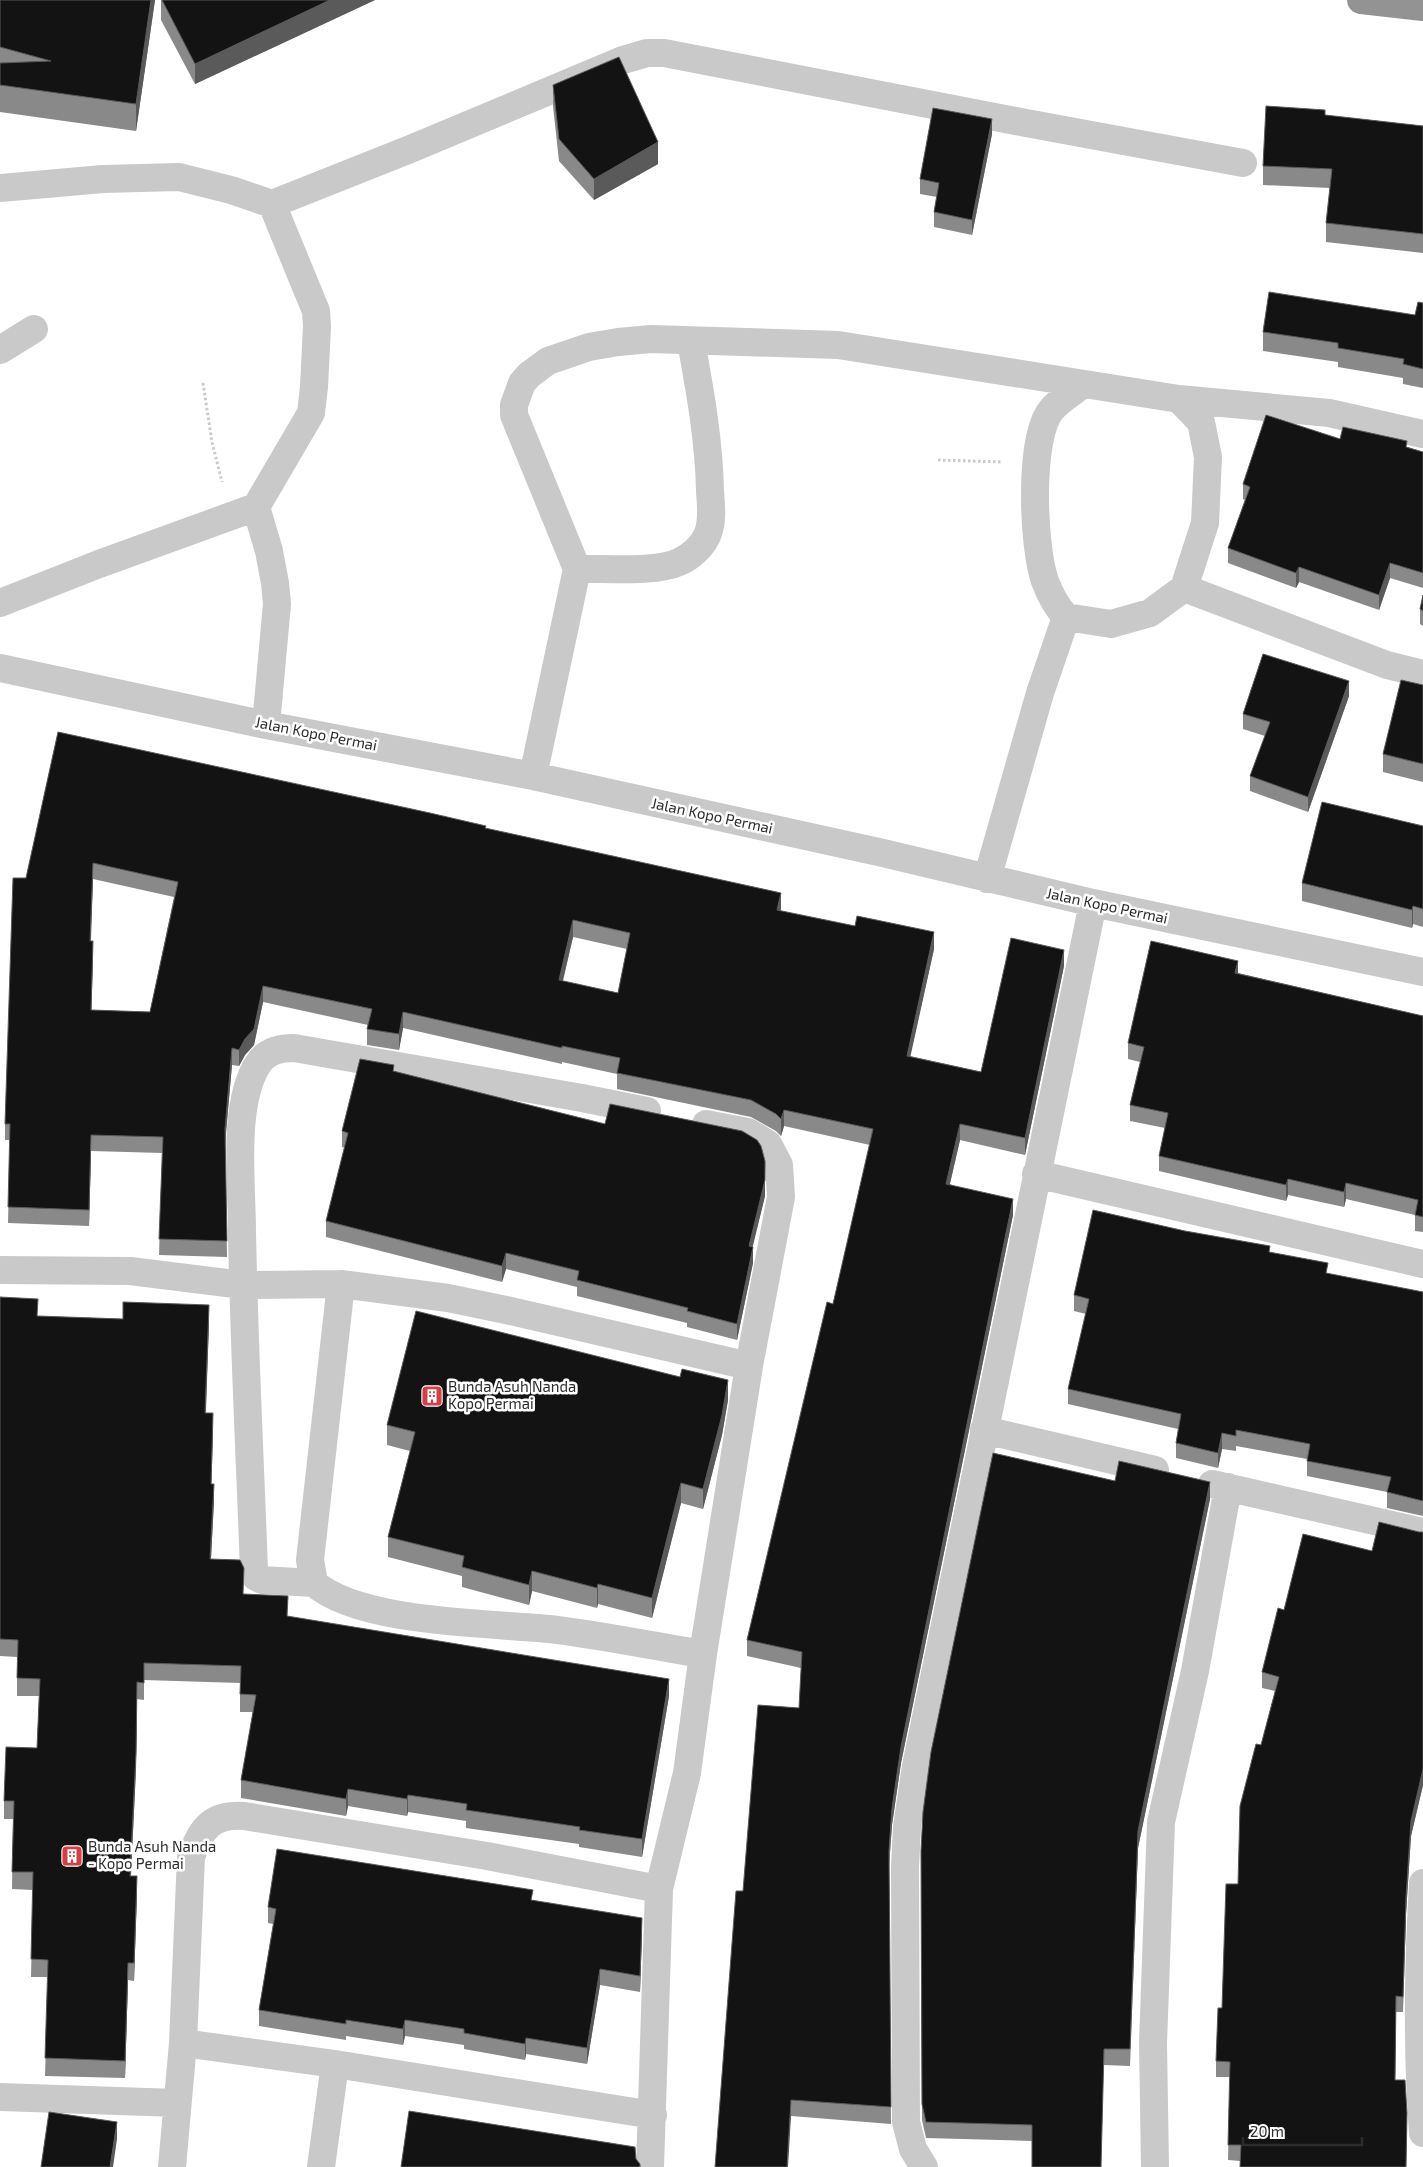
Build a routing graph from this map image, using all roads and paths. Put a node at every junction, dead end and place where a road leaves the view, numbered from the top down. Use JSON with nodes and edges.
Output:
{"nodes":[{"id":1,"x":1361,"y":0,"type":"edge"},
{"id":2,"x":1423,"y":7,"type":"edge"},
{"id":3,"x":1243,"y":163,"type":"dead end"},
{"id":4,"x":0,"y":188,"type":"edge"},
{"id":5,"x":272,"y":204,"type":"junction"},
{"id":6,"x":34,"y":329,"type":"dead end"},
{"id":7,"x":691,"y":341,"type":"junction"},
{"id":8,"x":0,"y":350,"type":"edge"},
{"id":9,"x":203,"y":383,"type":"dead end"},
{"id":10,"x":1082,"y":385,"type":"junction"},
{"id":11,"x":1179,"y":399,"type":"junction"},
{"id":12,"x":1423,"y":434,"type":"edge"},
{"id":13,"x":938,"y":460,"type":"dead end"},
{"id":14,"x":1036,"y":466,"type":"junction"},
{"id":15,"x":243,"y":511,"type":"junction"},
{"id":16,"x":578,"y":569,"type":"junction"},
{"id":17,"x":1184,"y":588,"type":"junction"},
{"id":18,"x":0,"y":603,"type":"edge"},
{"id":19,"x":1066,"y":617,"type":"junction"},
{"id":20,"x":0,"y":668,"type":"edge"},
{"id":21,"x":1423,"y":674,"type":"edge"},
{"id":22,"x":266,"y":725,"type":"junction"},
{"id":23,"x":533,"y":776,"type":"junction"},
{"id":24,"x":988,"y":879,"type":"junction"},
{"id":25,"x":1093,"y":903,"type":"junction"},
{"id":26,"x":1423,"y":972,"type":"edge"},
{"id":27,"x":1036,"y":1174,"type":"junction"},
{"id":28,"x":1423,"y":1264,"type":"edge"},
{"id":29,"x":0,"y":1270,"type":"edge"},
{"id":30,"x":341,"y":1284,"type":"junction"},
{"id":31,"x":243,"y":1285,"type":"junction"},
{"id":32,"x":749,"y":1366,"type":"junction"},
{"id":33,"x":984,"y":1430,"type":"junction"},
{"id":34,"x":1228,"y":1487,"type":"junction"},
{"id":35,"x":1423,"y":1532,"type":"edge"},
{"id":36,"x":314,"y":1583,"type":"junction"},
{"id":37,"x":703,"y":1654,"type":"junction"},
{"id":38,"x":1423,"y":1883,"type":"edge"},
{"id":39,"x":659,"y":1889,"type":"junction"},
{"id":40,"x":183,"y":2043,"type":"junction"},
{"id":41,"x":335,"y":2064,"type":"junction"},
{"id":42,"x":0,"y":2097,"type":"edge"},
{"id":43,"x":177,"y":2102,"type":"junction"},
{"id":44,"x":653,"y":2115,"type":"junction"},
{"id":45,"x":1423,"y":2133,"type":"edge"},
{"id":46,"x":172,"y":2167,"type":"edge"},
{"id":47,"x":321,"y":2167,"type":"edge"},
{"id":48,"x":650,"y":2167,"type":"edge"},
{"id":49,"x":924,"y":2167,"type":"edge"},
{"id":50,"x":1155,"y":2167,"type":"edge"}],
"edges":[{"from":1,"to":2,"type":"highway"},
{"from":3,"to":5,"type":"street"},
{"from":4,"to":5,"type":"street"},
{"from":5,"to":15,"type":"street"},
{"from":6,"to":8,"type":"street"},
{"from":7,"to":10,"type":"street"},
{"from":7,"to":16,"type":"street"},
{"from":7,"to":16,"type":"street"},
{"from":9,"to":15,"type":"path"},
{"from":10,"to":11,"type":"street"},
{"from":10,"to":14,"type":"street"},
{"from":11,"to":12,"type":"street"},
{"from":11,"to":17,"type":"street"},
{"from":13,"to":14,"type":"path"},
{"from":14,"to":19,"type":"street"},
{"from":15,"to":18,"type":"street"},
{"from":15,"to":22,"type":"street"},
{"from":16,"to":23,"type":"street"},
{"from":17,"to":19,"type":"street"},
{"from":17,"to":21,"type":"street"},
{"from":19,"to":24,"type":"street"},
{"from":20,"to":22,"type":"street","name":"Jalan Kopo Permai"},
{"from":22,"to":23,"type":"street","name":"Jalan Kopo Permai"},
{"from":23,"to":24,"type":"street","name":"Jalan Kopo Permai"},
{"from":24,"to":25,"type":"street","name":"Jalan Kopo Permai"},
{"from":25,"to":26,"type":"street","name":"Jalan Kopo Permai"},
{"from":25,"to":27,"type":"street"},
{"from":27,"to":28,"type":"street"},
{"from":27,"to":33,"type":"street"},
{"from":29,"to":31,"type":"street"},
{"from":30,"to":31,"type":"street"},
{"from":30,"to":32,"type":"street"},
{"from":30,"to":36,"type":"street"},
{"from":31,"to":32,"type":"street"},
{"from":31,"to":36,"type":"street"},
{"from":32,"to":37,"type":"street"},
{"from":33,"to":34,"type":"street"},
{"from":33,"to":49,"type":"street"},
{"from":34,"to":35,"type":"street"},
{"from":34,"to":50,"type":"street"},
{"from":36,"to":37,"type":"street"},
{"from":37,"to":39,"type":"street"},
{"from":38,"to":45,"type":"street"},
{"from":39,"to":40,"type":"street"},
{"from":39,"to":44,"type":"street"},
{"from":40,"to":41,"type":"street"},
{"from":40,"to":43,"type":"street"},
{"from":41,"to":44,"type":"street"},
{"from":41,"to":47,"type":"street"},
{"from":42,"to":43,"type":"street"},
{"from":43,"to":46,"type":"street"},
{"from":44,"to":48,"type":"street"}]}
